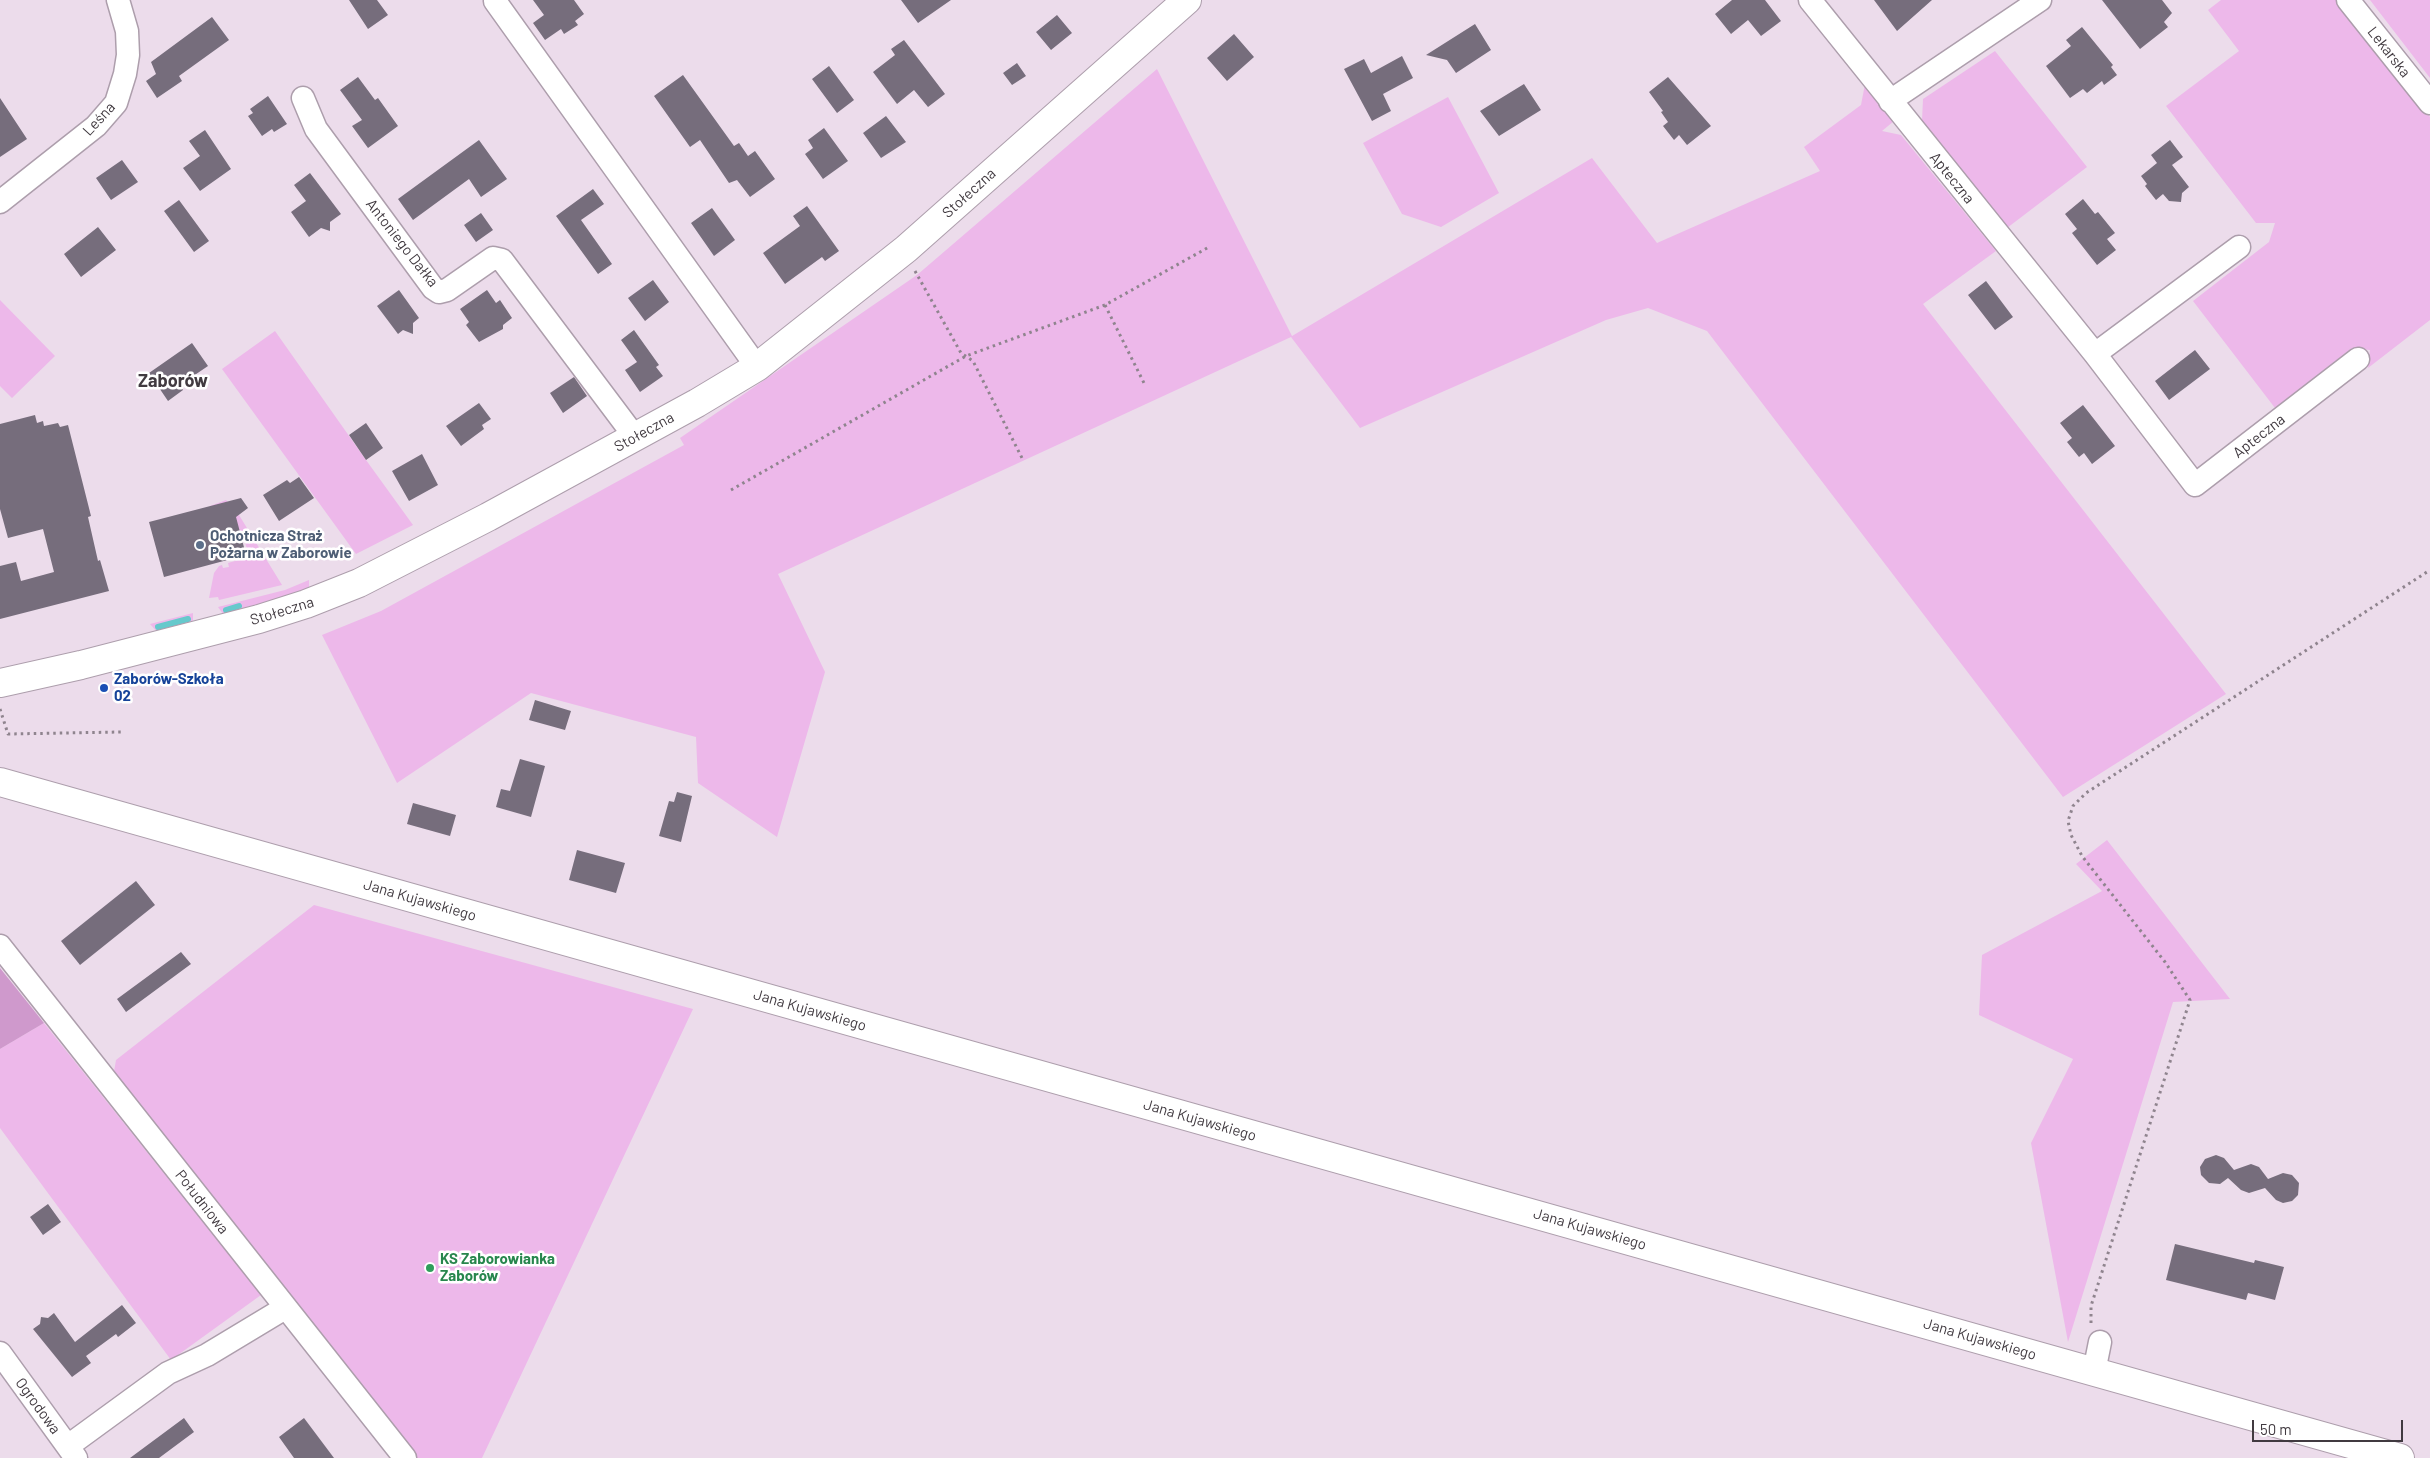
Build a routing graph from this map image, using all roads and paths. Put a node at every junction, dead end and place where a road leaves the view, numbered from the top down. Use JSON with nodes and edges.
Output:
{"nodes":[{"id":1,"x":118,"y":0,"type":"edge"},
{"id":2,"x":1187,"y":0,"type":"edge"},
{"id":3,"x":1810,"y":0,"type":"edge"},
{"id":4,"x":2348,"y":0,"type":"edge"},
{"id":5,"x":495,"y":1,"type":"edge"},
{"id":6,"x":2026,"y":4,"type":"edge"},
{"id":7,"x":303,"y":98,"type":"dead end"},
{"id":8,"x":1890,"y":101,"type":"junction"},
{"id":9,"x":2430,"y":103,"type":"edge"},
{"id":10,"x":0,"y":202,"type":"edge"},
{"id":11,"x":1209,"y":247,"type":"dead end"},
{"id":12,"x":2239,"y":247,"type":"dead end"},
{"id":13,"x":914,"y":271,"type":"dead end"},
{"id":14,"x":1105,"y":305,"type":"junction"},
{"id":15,"x":2095,"y":354,"type":"junction"},
{"id":16,"x":966,"y":356,"type":"junction"},
{"id":17,"x":2358,"y":359,"type":"dead end"},
{"id":18,"x":757,"y":367,"type":"junction"},
{"id":19,"x":1144,"y":383,"type":"dead end"},
{"id":20,"x":635,"y":437,"type":"junction"},
{"id":21,"x":1023,"y":460,"type":"dead end"},
{"id":22,"x":731,"y":490,"type":"dead end"},
{"id":23,"x":2430,"y":570,"type":"edge"},
{"id":24,"x":0,"y":683,"type":"edge"},
{"id":25,"x":0,"y":709,"type":"edge"},
{"id":26,"x":121,"y":732,"type":"dead end"},
{"id":27,"x":0,"y":782,"type":"edge"},
{"id":28,"x":0,"y":946,"type":"edge"},
{"id":29,"x":286,"y":1308,"type":"junction"},
{"id":30,"x":2100,"y":1342,"type":"joint"},
{"id":31,"x":0,"y":1353,"type":"edge"},
{"id":32,"x":2094,"y":1372,"type":"junction"},
{"id":33,"x":72,"y":1452,"type":"edge"},
{"id":34,"x":405,"y":1458,"type":"edge"},
{"id":35,"x":2400,"y":1458,"type":"edge"}],
"edges":[{"from":1,"to":10,"type":"street","name":"Leśna"},
{"from":2,"to":18,"type":"main road","name":"Stołeczna"},
{"from":3,"to":8,"type":"street","name":"Apteczna"},
{"from":4,"to":9,"type":"street","name":"Lekarska"},
{"from":5,"to":18,"type":"street"},
{"from":6,"to":8,"type":"street"},
{"from":7,"to":20,"type":"street","name":"Antoniego Dałka"},
{"from":8,"to":15,"type":"street","name":"Apteczna"},
{"from":11,"to":14,"type":"path"},
{"from":12,"to":15,"type":"street"},
{"from":13,"to":16,"type":"path"},
{"from":14,"to":16,"type":"path"},
{"from":14,"to":19,"type":"path"},
{"from":15,"to":17,"type":"street","name":"Apteczna"},
{"from":16,"to":21,"type":"path"},
{"from":16,"to":22,"type":"path"},
{"from":18,"to":20,"type":"main road","name":"Stołeczna"},
{"from":20,"to":24,"type":"main road","name":"Stołeczna"},
{"from":23,"to":30,"type":"path"},
{"from":25,"to":26,"type":"path"},
{"from":27,"to":32,"type":"main road","name":"Jana Kujawskiego"},
{"from":28,"to":29,"type":"street","name":"Południowa"},
{"from":29,"to":33,"type":"street"},
{"from":29,"to":34,"type":"street","name":"Południowa"},
{"from":30,"to":32,"type":"street"},
{"from":31,"to":33,"type":"street","name":"Ogrodowa"},
{"from":32,"to":35,"type":"main road","name":"Jana Kujawskiego"}]}
